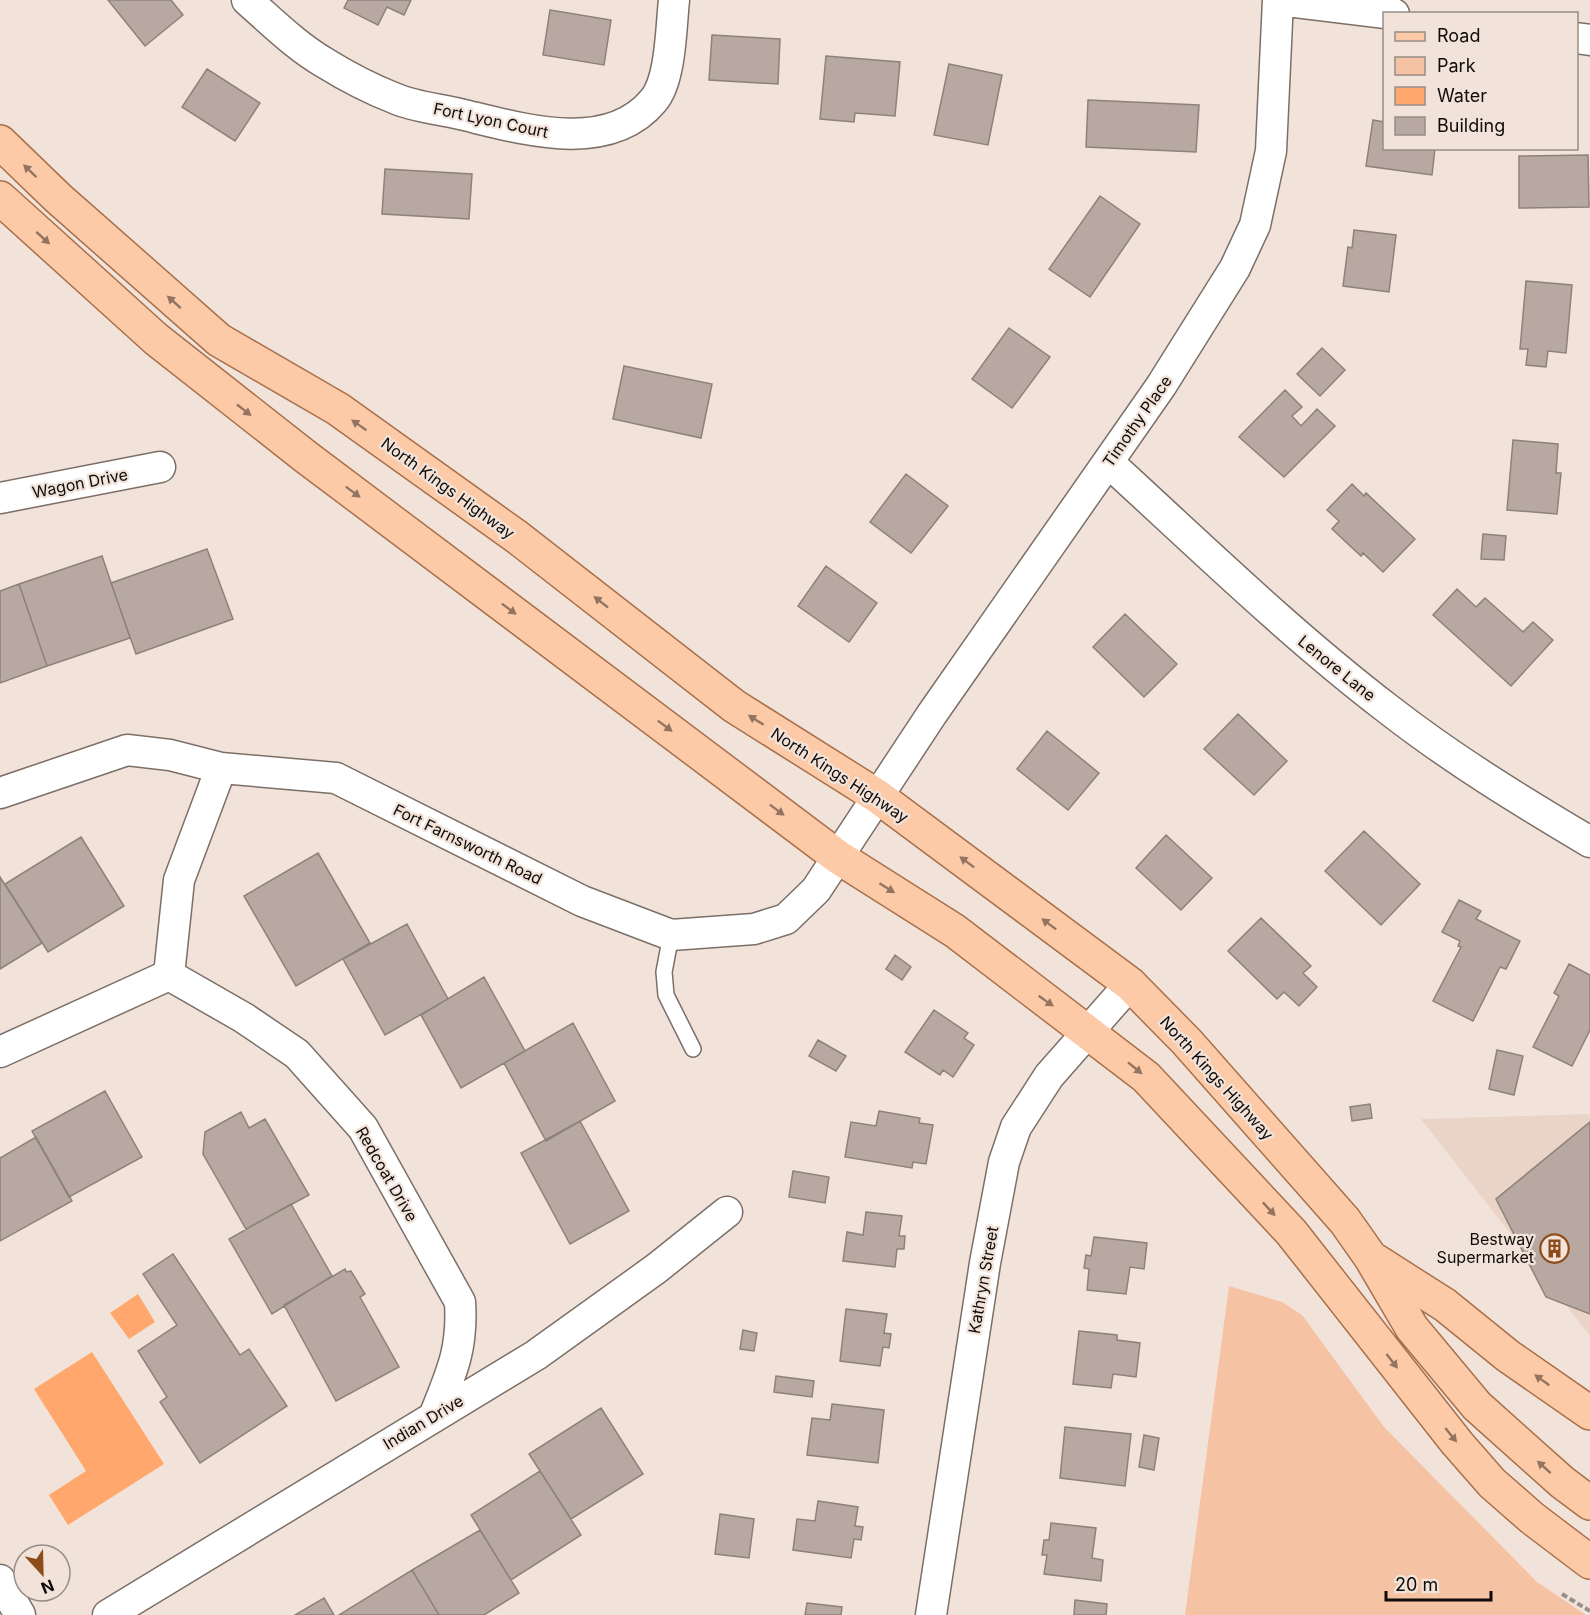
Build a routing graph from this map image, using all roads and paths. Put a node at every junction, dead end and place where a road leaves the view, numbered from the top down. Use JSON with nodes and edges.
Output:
{"nodes":[{"id":1,"x":247,"y":0,"type":"edge"},
{"id":2,"x":674,"y":0,"type":"edge"},
{"id":3,"x":1278,"y":0,"type":"edge"},
{"id":4,"x":1383,"y":13,"type":"edge"},
{"id":5,"x":0,"y":142,"type":"edge"},
{"id":6,"x":0,"y":198,"type":"edge"},
{"id":7,"x":1108,"y":462,"type":"junction"},
{"id":8,"x":160,"y":467,"type":"dead end"},
{"id":9,"x":0,"y":498,"type":"edge"},
{"id":10,"x":221,"y":768,"type":"junction"},
{"id":11,"x":0,"y":793,"type":"edge"},
{"id":12,"x":877,"y":796,"type":"junction"},
{"id":13,"x":1590,"y":842,"type":"edge"},
{"id":14,"x":838,"y":857,"type":"junction"},
{"id":15,"x":671,"y":935,"type":"junction"},
{"id":16,"x":170,"y":975,"type":"junction"},
{"id":17,"x":1130,"y":984,"type":"junction"},
{"id":18,"x":1089,"y":1031,"type":"junction"},
{"id":19,"x":693,"y":1049,"type":"dead end"},
{"id":20,"x":0,"y":1052,"type":"edge"},
{"id":21,"x":727,"y":1212,"type":"dead end"},
{"id":22,"x":1371,"y":1258,"type":"junction"},
{"id":23,"x":1590,"y":1413,"type":"edge"},
{"id":24,"x":435,"y":1414,"type":"junction"},
{"id":25,"x":1590,"y":1503,"type":"edge"},
{"id":26,"x":1590,"y":1562,"type":"edge"},
{"id":27,"x":0,"y":1580,"type":"edge"},
{"id":28,"x":1562,"y":1594,"type":"dead end"},
{"id":29,"x":1590,"y":1611,"type":"edge"},
{"id":30,"x":20,"y":1615,"type":"edge"},
{"id":31,"x":108,"y":1615,"type":"edge"},
{"id":32,"x":931,"y":1615,"type":"edge"}],
"edges":[{"from":1,"to":2,"type":"street","name":"Fort Lyon Court"},
{"from":3,"to":4,"type":"street"},
{"from":3,"to":7,"type":"street","name":"Timothy Place"},
{"from":12,"to":5,"type":"main road","name":"North Kings Highway","one_way":true},
{"from":6,"to":14,"type":"main road","one_way":true},
{"from":7,"to":12,"type":"street","name":"Timothy Place"},
{"from":7,"to":13,"type":"street","name":"Lenore Lane"},
{"from":8,"to":9,"type":"street","name":"Wagon Drive"},
{"from":10,"to":11,"type":"street","name":"Fort Farnsworth Road"},
{"from":10,"to":15,"type":"street","name":"Fort Farnsworth Road"},
{"from":10,"to":16,"type":"street"},
{"from":12,"to":14,"type":"street","name":"Fort Farnsworth Road"},
{"from":17,"to":12,"type":"main road","name":"North Kings Highway","one_way":true},
{"from":14,"to":15,"type":"street","name":"Fort Farnsworth Road"},
{"from":14,"to":18,"type":"main road","one_way":true},
{"from":15,"to":19,"type":"lane"},
{"from":16,"to":20,"type":"street"},
{"from":16,"to":24,"type":"street","name":"Redcoat Drive"},
{"from":17,"to":18,"type":"street","name":"Kathryn Street"},
{"from":17,"to":22,"type":"main road","name":"North Kings Highway"},
{"from":18,"to":26,"type":"main road","one_way":true},
{"from":18,"to":32,"type":"street","name":"Kathryn Street"},
{"from":21,"to":24,"type":"street","name":"Indian Drive"},
{"from":23,"to":22,"type":"main road","one_way":true},
{"from":25,"to":22,"type":"main road","name":"North Kings Highway","one_way":true},
{"from":24,"to":31,"type":"street","name":"Indian Drive"},
{"from":27,"to":30,"type":"street"},
{"from":28,"to":29,"type":"path"}]}
